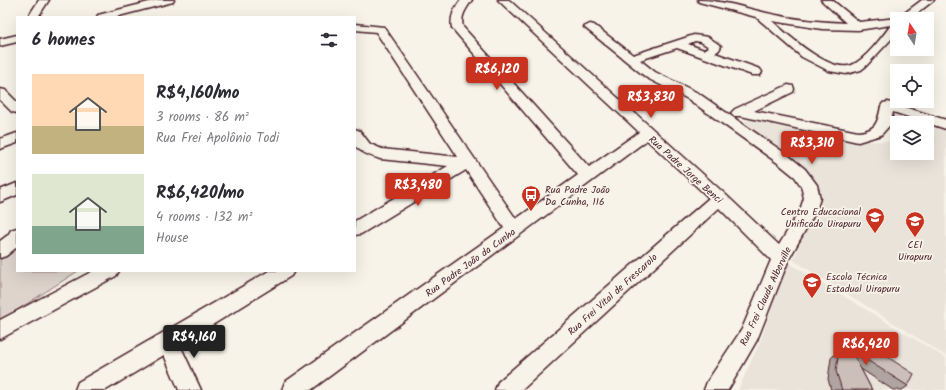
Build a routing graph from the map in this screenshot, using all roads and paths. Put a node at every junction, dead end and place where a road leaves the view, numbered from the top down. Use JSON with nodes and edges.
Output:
{"nodes":[{"id":1,"x":44,"y":0,"type":"edge"},
{"id":2,"x":139,"y":0,"type":"edge"},
{"id":3,"x":169,"y":0,"type":"edge"},
{"id":4,"x":467,"y":0,"type":"edge"},
{"id":5,"x":503,"y":0,"type":"edge"},
{"id":6,"x":703,"y":0,"type":"edge"},
{"id":7,"x":826,"y":0,"type":"edge"},
{"id":8,"x":929,"y":0,"type":"edge"},
{"id":9,"x":149,"y":5,"type":"junction"},
{"id":10,"x":913,"y":12,"type":"edge"},
{"id":11,"x":34,"y":16,"type":"edge"},
{"id":12,"x":107,"y":16,"type":"edge"},
{"id":13,"x":760,"y":16,"type":"junction"},
{"id":14,"x":890,"y":22,"type":"edge"},
{"id":15,"x":356,"y":27,"type":"edge"},
{"id":16,"x":590,"y":27,"type":"dead end"},
{"id":17,"x":858,"y":27,"type":"junction"},
{"id":18,"x":890,"y":34,"type":"edge"},
{"id":19,"x":16,"y":38,"type":"edge"},
{"id":20,"x":0,"y":43,"type":"edge"},
{"id":21,"x":632,"y":59,"type":"junction"},
{"id":22,"x":756,"y":72,"type":"dead end"},
{"id":23,"x":788,"y":89,"type":"dead end"},
{"id":24,"x":2,"y":98,"type":"edge"},
{"id":25,"x":16,"y":108,"type":"edge"},
{"id":26,"x":740,"y":112,"type":"junction"},
{"id":27,"x":725,"y":119,"type":"junction"},
{"id":28,"x":946,"y":125,"type":"edge"},
{"id":29,"x":647,"y":133,"type":"junction"},
{"id":30,"x":16,"y":138,"type":"edge"},
{"id":31,"x":357,"y":141,"type":"edge"},
{"id":32,"x":0,"y":144,"type":"edge"},
{"id":33,"x":466,"y":162,"type":"junction"},
{"id":34,"x":588,"y":176,"type":"junction"},
{"id":35,"x":16,"y":189,"type":"edge"},
{"id":36,"x":0,"y":196,"type":"edge"},
{"id":37,"x":719,"y":198,"type":"junction"},
{"id":38,"x":356,"y":228,"type":"edge"},
{"id":39,"x":514,"y":230,"type":"junction"},
{"id":40,"x":16,"y":237,"type":"edge"},
{"id":41,"x":0,"y":251,"type":"edge"},
{"id":42,"x":781,"y":258,"type":"junction"},
{"id":43,"x":85,"y":272,"type":"edge"},
{"id":44,"x":108,"y":272,"type":"edge"},
{"id":45,"x":283,"y":272,"type":"edge"},
{"id":46,"x":40,"y":308,"type":"junction"},
{"id":47,"x":0,"y":330,"type":"edge"},
{"id":48,"x":168,"y":341,"type":"junction"},
{"id":49,"x":86,"y":390,"type":"edge"},
{"id":50,"x":190,"y":390,"type":"edge"},
{"id":51,"x":293,"y":390,"type":"edge"},
{"id":52,"x":506,"y":390,"type":"edge"},
{"id":53,"x":715,"y":390,"type":"edge"}],
"edges":[{"from":1,"to":11,"type":"street"},
{"from":2,"to":9,"type":"street"},
{"from":3,"to":9,"type":"street"},
{"from":4,"to":34,"type":"street"},
{"from":5,"to":29,"type":"street","name":"Rua Padre Jorge Benci"},
{"from":6,"to":13,"type":"street"},
{"from":7,"to":17,"type":"street"},
{"from":8,"to":10,"type":"street"},
{"from":9,"to":12,"type":"street"},
{"from":13,"to":17,"type":"street"},
{"from":13,"to":18,"type":"street"},
{"from":14,"to":17,"type":"street"},
{"from":15,"to":33,"type":"street"},
{"from":16,"to":21,"type":"street","name":"Rua Frei Claude Alberville"},
{"from":19,"to":20,"type":"street"},
{"from":21,"to":22,"type":"street"},
{"from":21,"to":27,"type":"street","name":"Rua Frei Claude Alberville"},
{"from":23,"to":26,"type":"street"},
{"from":24,"to":25,"type":"street"},
{"from":26,"to":27,"type":"street"},
{"from":26,"to":28,"type":"street"},
{"from":27,"to":42,"type":"street","name":"Rua Frei Claude Alberville"},
{"from":29,"to":34,"type":"street","name":"Rua Padre João da Cunha"},
{"from":29,"to":37,"type":"street","name":"Rua Padre Jorge Benci"},
{"from":30,"to":32,"type":"street"},
{"from":31,"to":33,"type":"street"},
{"from":33,"to":38,"type":"street"},
{"from":33,"to":39,"type":"street"},
{"from":34,"to":39,"type":"street","name":"Rua Padre João da Cunha"},
{"from":35,"to":36,"type":"street"},
{"from":37,"to":42,"type":"street","name":"Rua Padre Jorge Benci"},
{"from":37,"to":52,"type":"street","name":"Rua Frei Vital de Frescarolo"},
{"from":39,"to":51,"type":"street","name":"Rua Padre João da Cunha"},
{"from":40,"to":41,"type":"street"},
{"from":42,"to":53,"type":"street","name":"Rua Frei Claude Alberville"},
{"from":43,"to":46,"type":"street"},
{"from":44,"to":46,"type":"street"},
{"from":45,"to":48,"type":"street"},
{"from":46,"to":47,"type":"street"},
{"from":48,"to":49,"type":"street"},
{"from":48,"to":50,"type":"street"}]}
